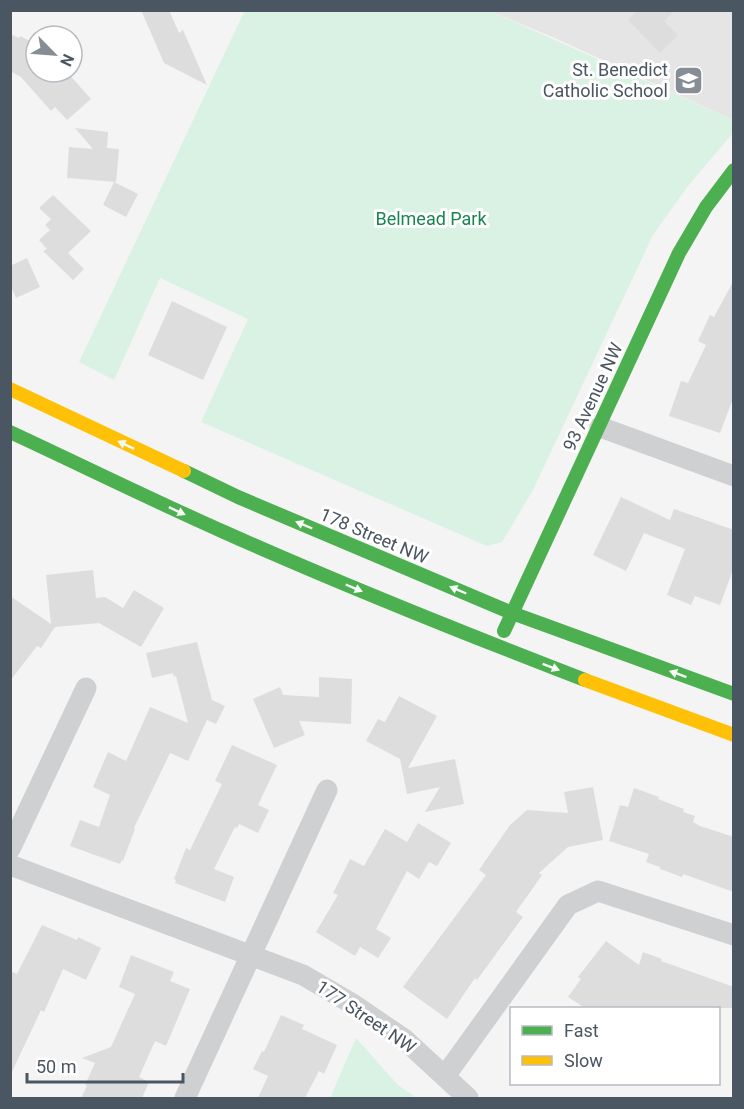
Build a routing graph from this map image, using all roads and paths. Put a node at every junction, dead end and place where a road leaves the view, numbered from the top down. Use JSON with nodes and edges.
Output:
{"nodes":[{"id":1,"x":734,"y":170,"type":"edge"},
{"id":2,"x":10,"y":389,"type":"edge"},
{"id":3,"x":600,"y":427,"type":"junction"},
{"id":4,"x":10,"y":432,"type":"edge"},
{"id":5,"x":734,"y":476,"type":"edge"},
{"id":6,"x":512,"y":613,"type":"junction"},
{"id":7,"x":497,"y":647,"type":"junction"},
{"id":8,"x":86,"y":688,"type":"dead end"},
{"id":9,"x":734,"y":694,"type":"edge"},
{"id":10,"x":734,"y":735,"type":"edge"},
{"id":11,"x":327,"y":790,"type":"dead end"},
{"id":12,"x":10,"y":849,"type":"edge"},
{"id":13,"x":10,"y":865,"type":"edge"},
{"id":14,"x":734,"y":935,"type":"edge"},
{"id":15,"x":252,"y":956,"type":"junction"},
{"id":16,"x":445,"y":1076,"type":"junction"},
{"id":17,"x":185,"y":1098,"type":"edge"},
{"id":18,"x":468,"y":1098,"type":"edge"}],
"edges":[{"from":1,"to":3,"type":"main road","name":"93 Avenue NW"},
{"from":6,"to":2,"type":"main road","name":"178 Street NW","one_way":true},
{"from":3,"to":5,"type":"street"},
{"from":3,"to":6,"type":"main road","name":"93 Avenue NW"},
{"from":4,"to":7,"type":"main road","one_way":true},
{"from":6,"to":7,"type":"main road","name":"93 Avenue NW"},
{"from":9,"to":6,"type":"main road","name":"178 Street NW","one_way":true},
{"from":7,"to":10,"type":"main road","one_way":true},
{"from":8,"to":12,"type":"street"},
{"from":11,"to":15,"type":"street"},
{"from":13,"to":15,"type":"street","name":"177 Street NW"},
{"from":14,"to":16,"type":"street"},
{"from":15,"to":16,"type":"street","name":"177 Street NW"},
{"from":15,"to":17,"type":"street"},
{"from":16,"to":18,"type":"street","name":"177 Street NW"}]}
